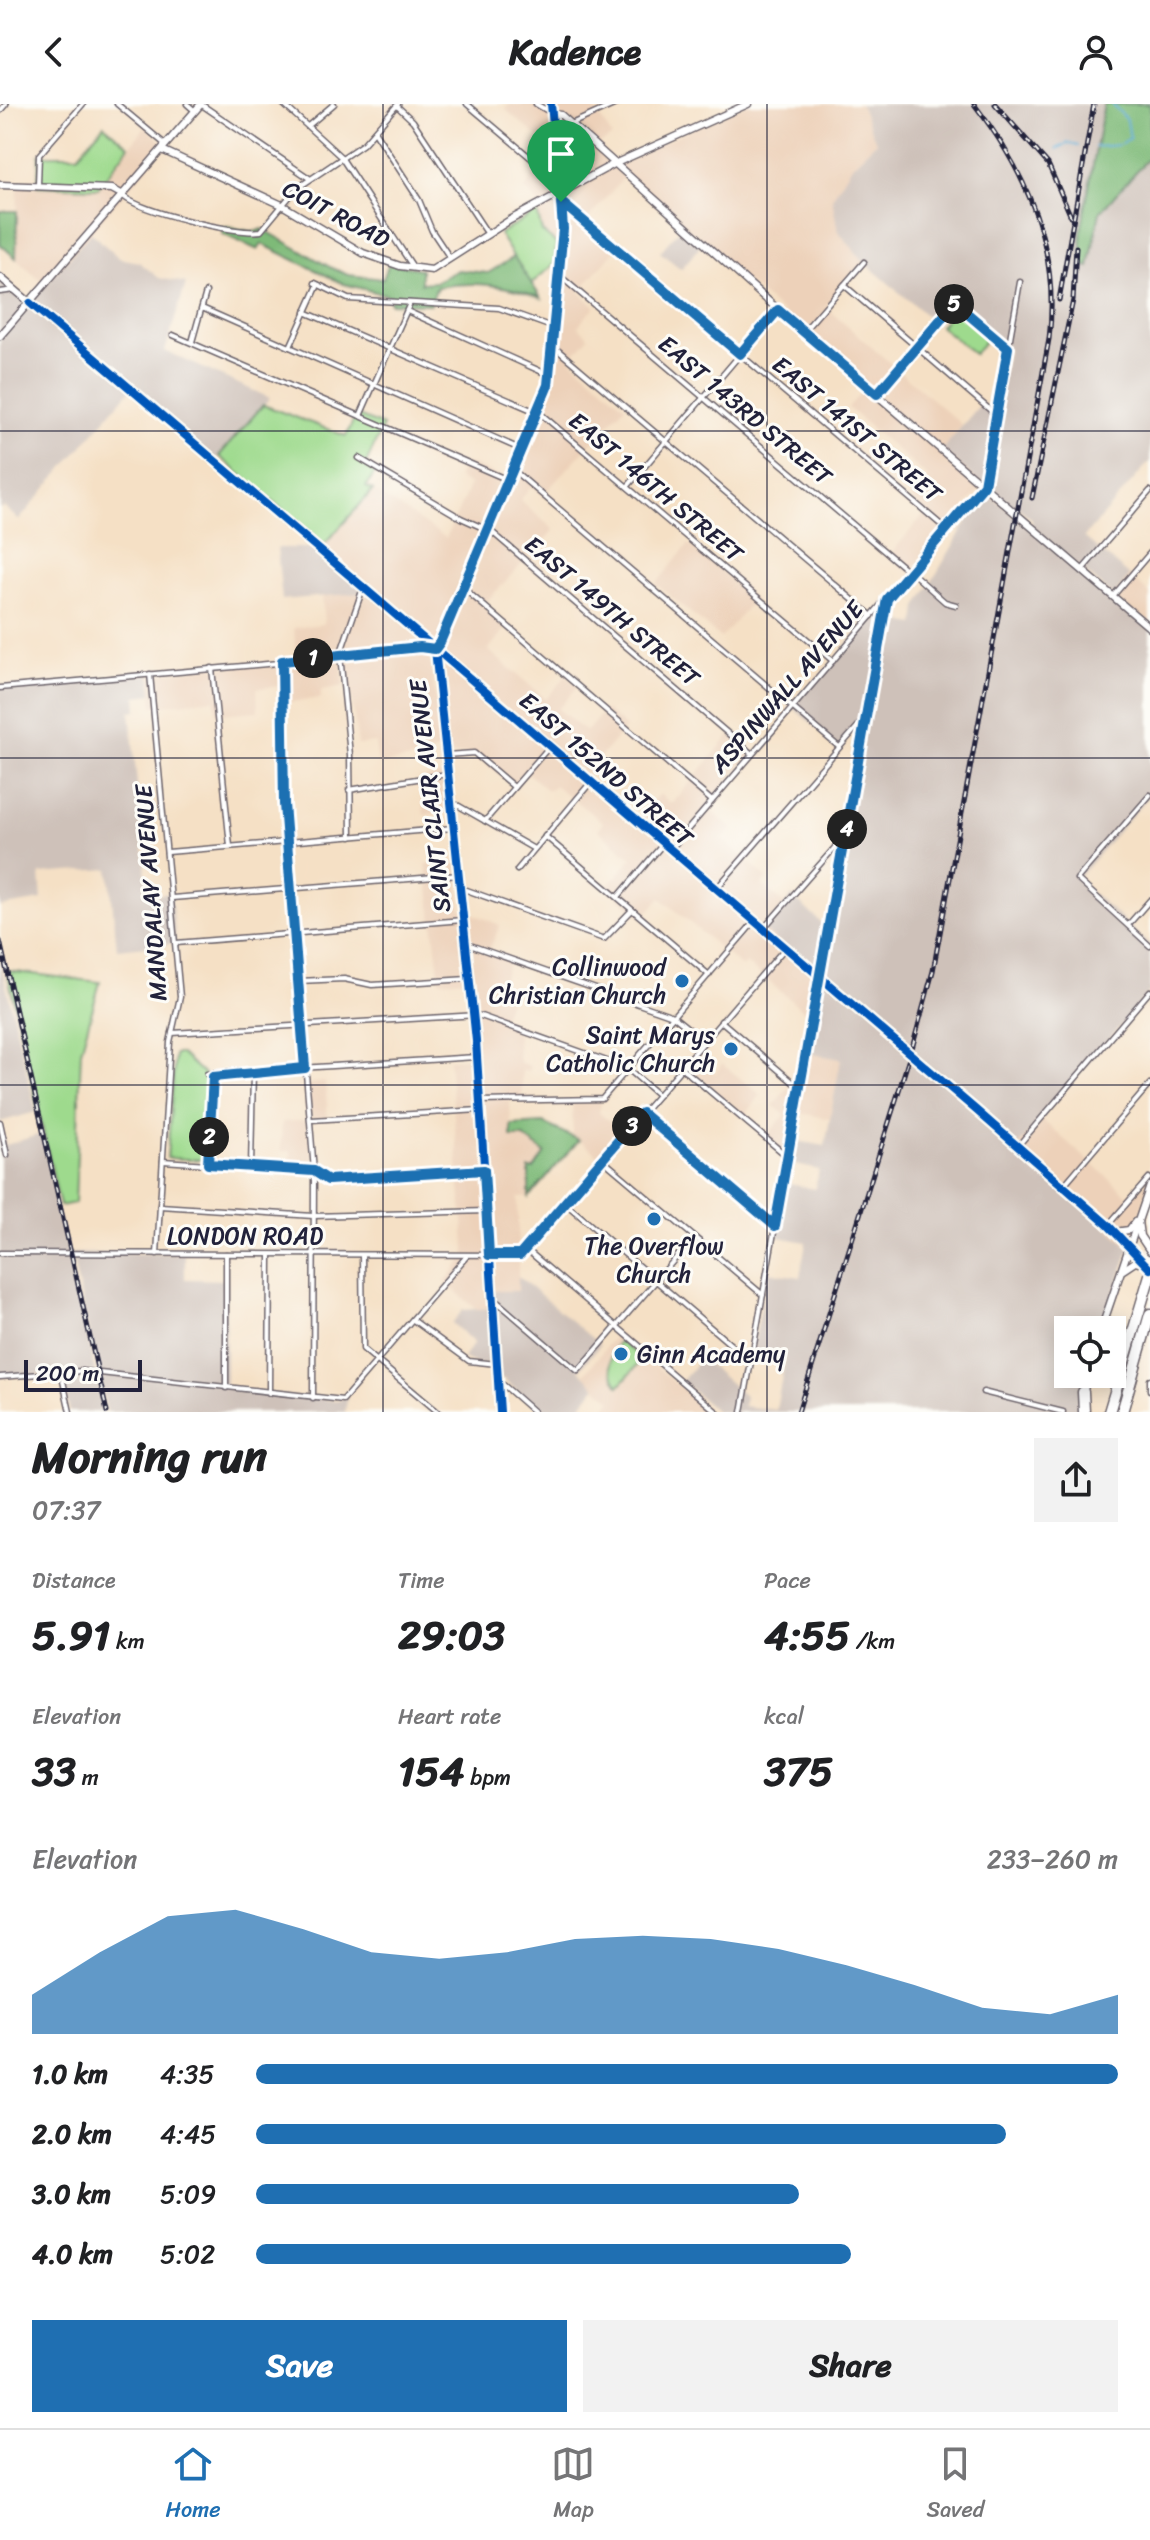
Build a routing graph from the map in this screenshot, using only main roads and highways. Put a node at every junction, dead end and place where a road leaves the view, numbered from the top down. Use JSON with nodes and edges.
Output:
{"nodes":[{"id":1,"x":1148,"y":1269,"type":"edge"},
{"id":2,"x":1150,"y":1314,"type":"edge"},
{"id":3,"x":1083,"y":1392,"type":"road end"},
{"id":4,"x":1122,"y":1411,"type":"edge"},
{"id":5,"x":1081,"y":1412,"type":"edge"},
{"id":6,"x":1109,"y":1412,"type":"edge"}],
"edges":[{"from":1,"to":6,"type":"highway"},
{"from":2,"to":4,"type":"highway"},
{"from":3,"to":5,"type":"highway"}]}
